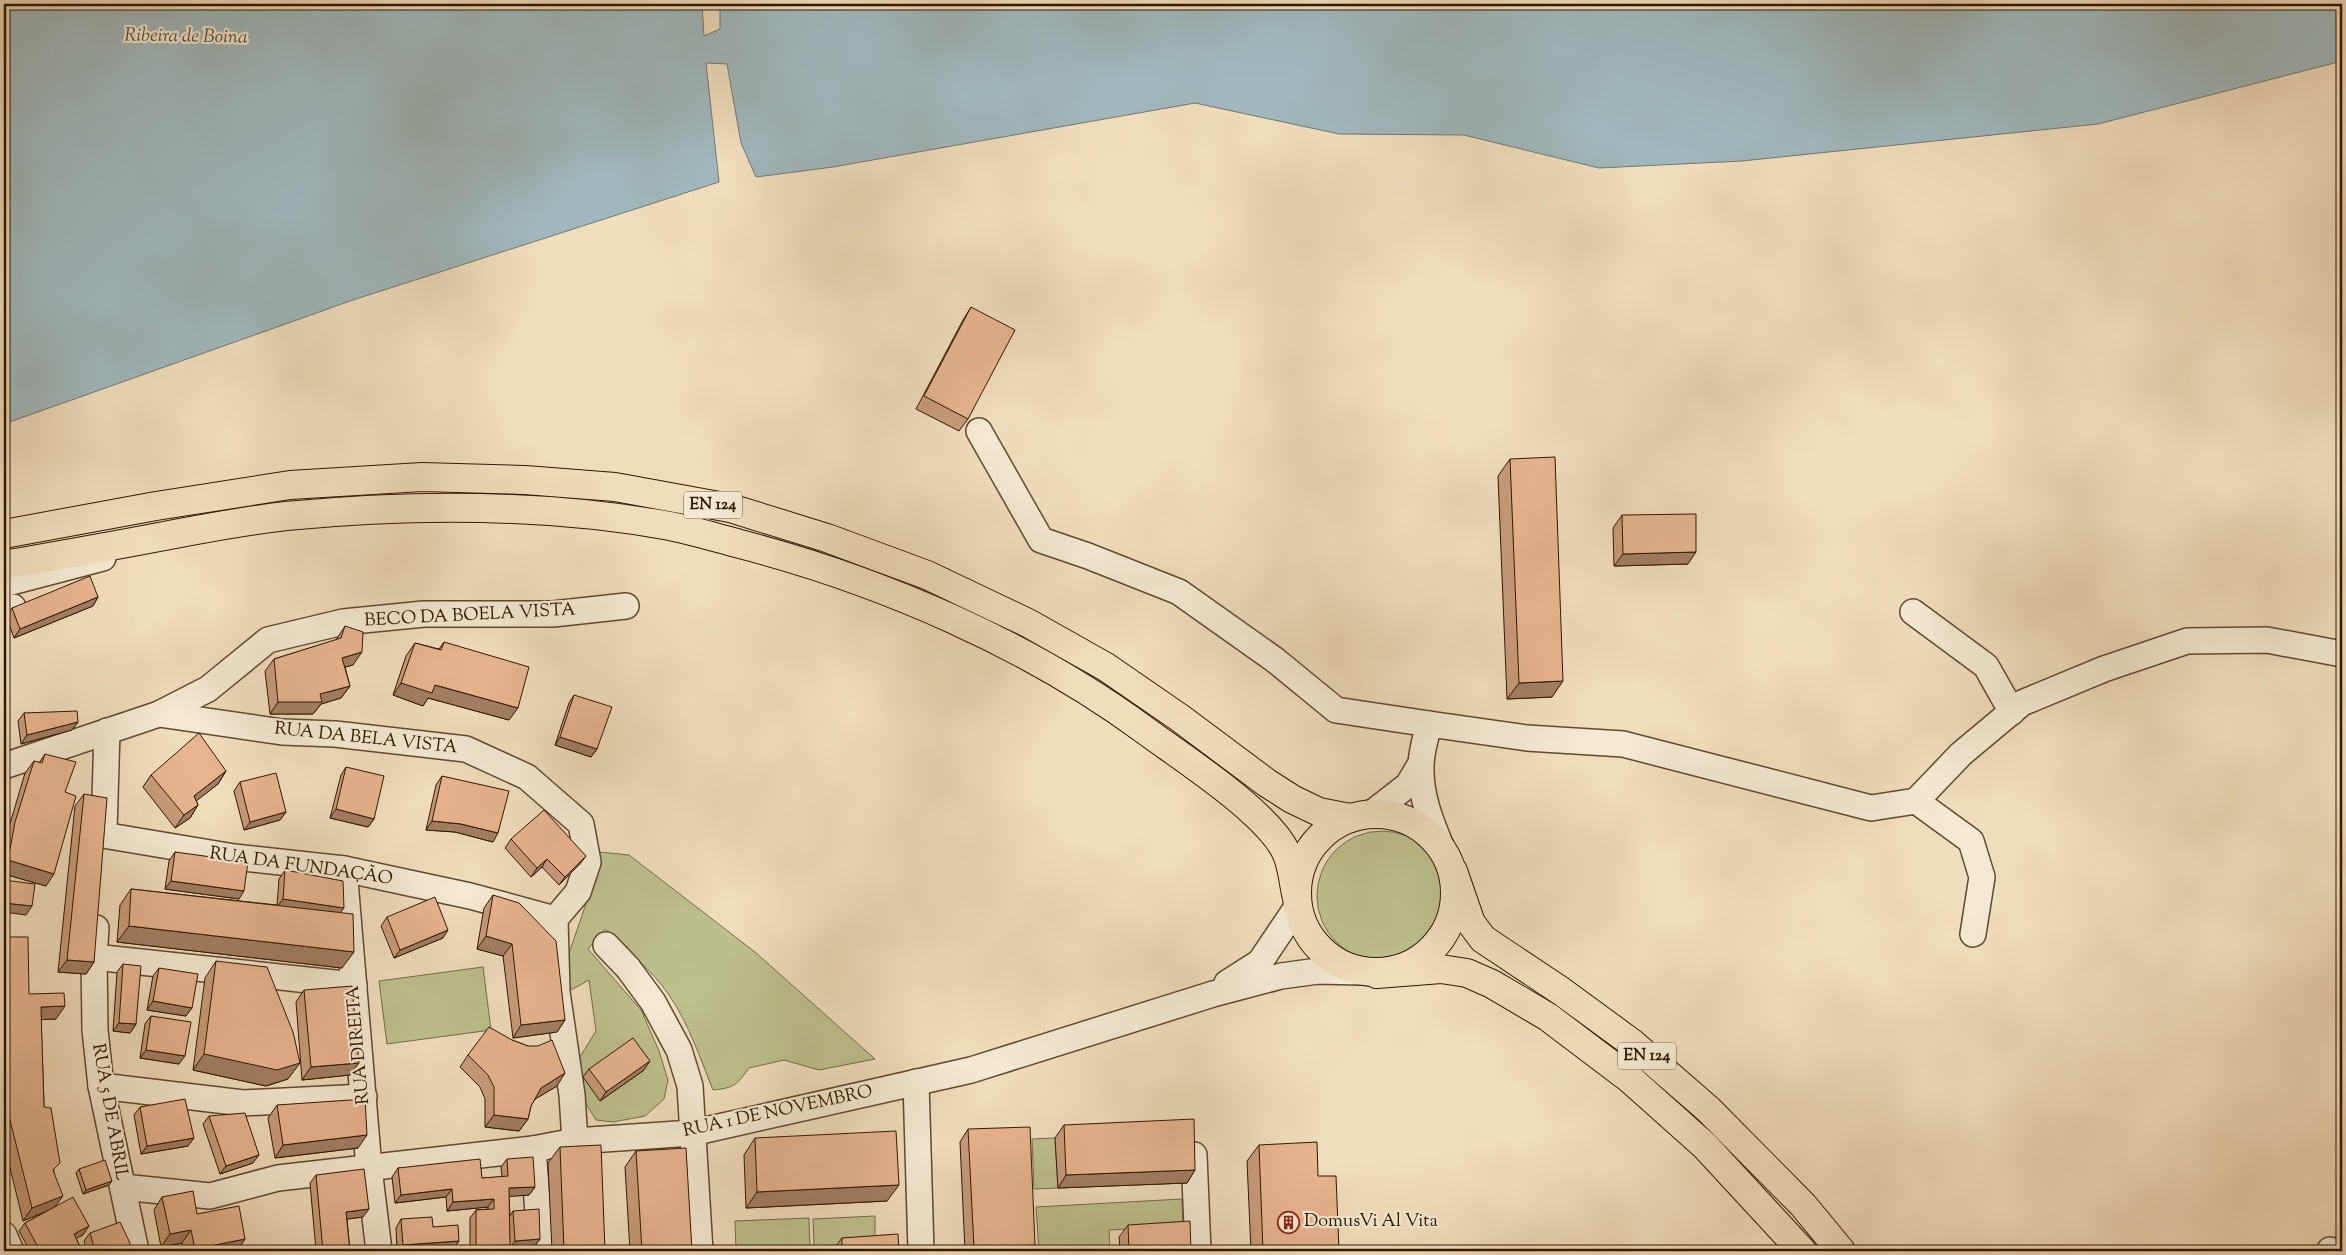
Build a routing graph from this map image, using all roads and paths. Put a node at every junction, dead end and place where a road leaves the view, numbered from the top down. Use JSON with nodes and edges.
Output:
{"nodes":[{"id":1,"x":979,"y":431,"type":"dead end"},
{"id":2,"x":195,"y":530,"type":"junction"},
{"id":3,"x":4,"y":534,"type":"edge"},
{"id":4,"x":4,"y":565,"type":"edge"},
{"id":5,"x":4,"y":584,"type":"edge"},
{"id":6,"x":626,"y":606,"type":"dead end"},
{"id":7,"x":1912,"y":612,"type":"dead end"},
{"id":8,"x":2342,"y":654,"type":"edge"},
{"id":9,"x":2012,"y":712,"type":"junction"},
{"id":10,"x":159,"y":714,"type":"junction"},
{"id":11,"x":1429,"y":724,"type":"junction"},
{"id":12,"x":107,"y":731,"type":"junction"},
{"id":13,"x":1420,"y":765,"type":"junction"},
{"id":14,"x":4,"y":766,"type":"edge"},
{"id":15,"x":1916,"y":801,"type":"junction"},
{"id":16,"x":1361,"y":816,"type":"junction"},
{"id":17,"x":103,"y":835,"type":"junction"},
{"id":18,"x":1440,"y":846,"type":"junction"},
{"id":19,"x":101,"y":862,"type":"edge"},
{"id":20,"x":344,"y":869,"type":"junction"},
{"id":21,"x":1453,"y":871,"type":"junction"},
{"id":22,"x":1297,"y":900,"type":"junction"},
{"id":23,"x":98,"y":908,"type":"edge"},
{"id":24,"x":555,"y":918,"type":"junction"},
{"id":25,"x":1974,"y":934,"type":"dead end"},
{"id":26,"x":606,"y":945,"type":"dead end"},
{"id":27,"x":94,"y":957,"type":"junction"},
{"id":28,"x":1369,"y":973,"type":"junction"},
{"id":29,"x":354,"y":985,"type":"junction"},
{"id":30,"x":1213,"y":994,"type":"junction"},
{"id":31,"x":916,"y":1082,"type":"junction"},
{"id":32,"x":101,"y":1086,"type":"junction"},
{"id":33,"x":364,"y":1097,"type":"junction"},
{"id":34,"x":692,"y":1133,"type":"junction"},
{"id":35,"x":575,"y":1141,"type":"junction"},
{"id":36,"x":533,"y":1149,"type":"junction"},
{"id":37,"x":1194,"y":1155,"type":"edge"},
{"id":38,"x":369,"y":1168,"type":"junction"},
{"id":39,"x":123,"y":1187,"type":"junction"},
{"id":40,"x":4,"y":1235,"type":"edge"},
{"id":41,"x":11,"y":1251,"type":"edge"},
{"id":42,"x":136,"y":1251,"type":"edge"},
{"id":43,"x":379,"y":1251,"type":"edge"},
{"id":44,"x":540,"y":1251,"type":"edge"},
{"id":45,"x":700,"y":1251,"type":"edge"},
{"id":46,"x":921,"y":1251,"type":"edge"},
{"id":47,"x":1198,"y":1251,"type":"edge"},
{"id":48,"x":1802,"y":1251,"type":"edge"},
{"id":49,"x":1841,"y":1251,"type":"edge"}],
"edges":[{"from":1,"to":11,"type":"street"},
{"from":2,"to":4,"type":"main road","number":"EN 124"},
{"from":2,"to":5,"type":"street"},
{"from":2,"to":22,"type":"main road","number":"EN 124"},
{"from":3,"to":16,"type":"main road","number":"EN 124"},
{"from":6,"to":10,"type":"street","name":"BECO DA BOELA VISTA"},
{"from":7,"to":9,"type":"street"},
{"from":8,"to":9,"type":"street"},
{"from":9,"to":15,"type":"street"},
{"from":10,"to":12,"type":"street","name":"BECO DA BOELA VISTA"},
{"from":10,"to":24,"type":"street","name":"RUA DA BELA VISTA"},
{"from":11,"to":13,"type":"street"},
{"from":11,"to":15,"type":"street"},
{"from":12,"to":14,"type":"street","name":"BECO DA BOELA VISTA"},
{"from":12,"to":17,"type":"street"},
{"from":13,"to":16,"type":"street"},
{"from":13,"to":18,"type":"street"},
{"from":15,"to":25,"type":"street"},
{"from":16,"to":18,"type":"main road","number":"EN 124"},
{"from":16,"to":22,"type":"main road","number":"EN 124"},
{"from":17,"to":19,"type":"street"},
{"from":17,"to":20,"type":"street","name":"RUA DA FUNDAÇÃO"},
{"from":18,"to":21,"type":"main road","number":"EN 124"},
{"from":20,"to":24,"type":"street","name":"RUA DA FUNDAÇÃO"},
{"from":20,"to":29,"type":"street","name":"RUA DIREITA"},
{"from":21,"to":28,"type":"main road","number":"EN 124"},
{"from":21,"to":49,"type":"main road","number":"EN 124"},
{"from":22,"to":28,"type":"main road","number":"EN 124"},
{"from":22,"to":30,"type":"street"},
{"from":23,"to":27,"type":"street","name":"RUA 5 DE ABRIL"},
{"from":24,"to":35,"type":"street"},
{"from":26,"to":34,"type":"street"},
{"from":27,"to":29,"type":"street"},
{"from":27,"to":32,"type":"street","name":"RUA 5 DE ABRIL"},
{"from":28,"to":30,"type":"street"},
{"from":28,"to":48,"type":"main road","number":"EN 124"},
{"from":29,"to":33,"type":"street","name":"RUA DIREITA"},
{"from":30,"to":31,"type":"street","name":"RUA 1 DE NOVEMBRO"},
{"from":31,"to":34,"type":"street","name":"RUA 1 DE NOVEMBRO"},
{"from":31,"to":46,"type":"street"},
{"from":32,"to":33,"type":"street"},
{"from":32,"to":39,"type":"street","name":"RUA 5 DE ABRIL"},
{"from":33,"to":38,"type":"street","name":"RUA DIREITA"},
{"from":34,"to":35,"type":"street","name":"RUA 1 DE NOVEMBRO"},
{"from":34,"to":45,"type":"street"},
{"from":35,"to":36,"type":"street","name":"RUA 1 DE NOVEMBRO"},
{"from":36,"to":38,"type":"street","name":"RUA 1 DE NOVEMBRO"},
{"from":36,"to":44,"type":"street"},
{"from":37,"to":47,"type":"street"},
{"from":38,"to":39,"type":"street","name":"RUA 1 DE NOVEMBRO"},
{"from":38,"to":43,"type":"street","name":"RUA DIREITA"},
{"from":39,"to":42,"type":"street","name":"RUA 5 DE ABRIL"},
{"from":40,"to":41,"type":"street"}]}
